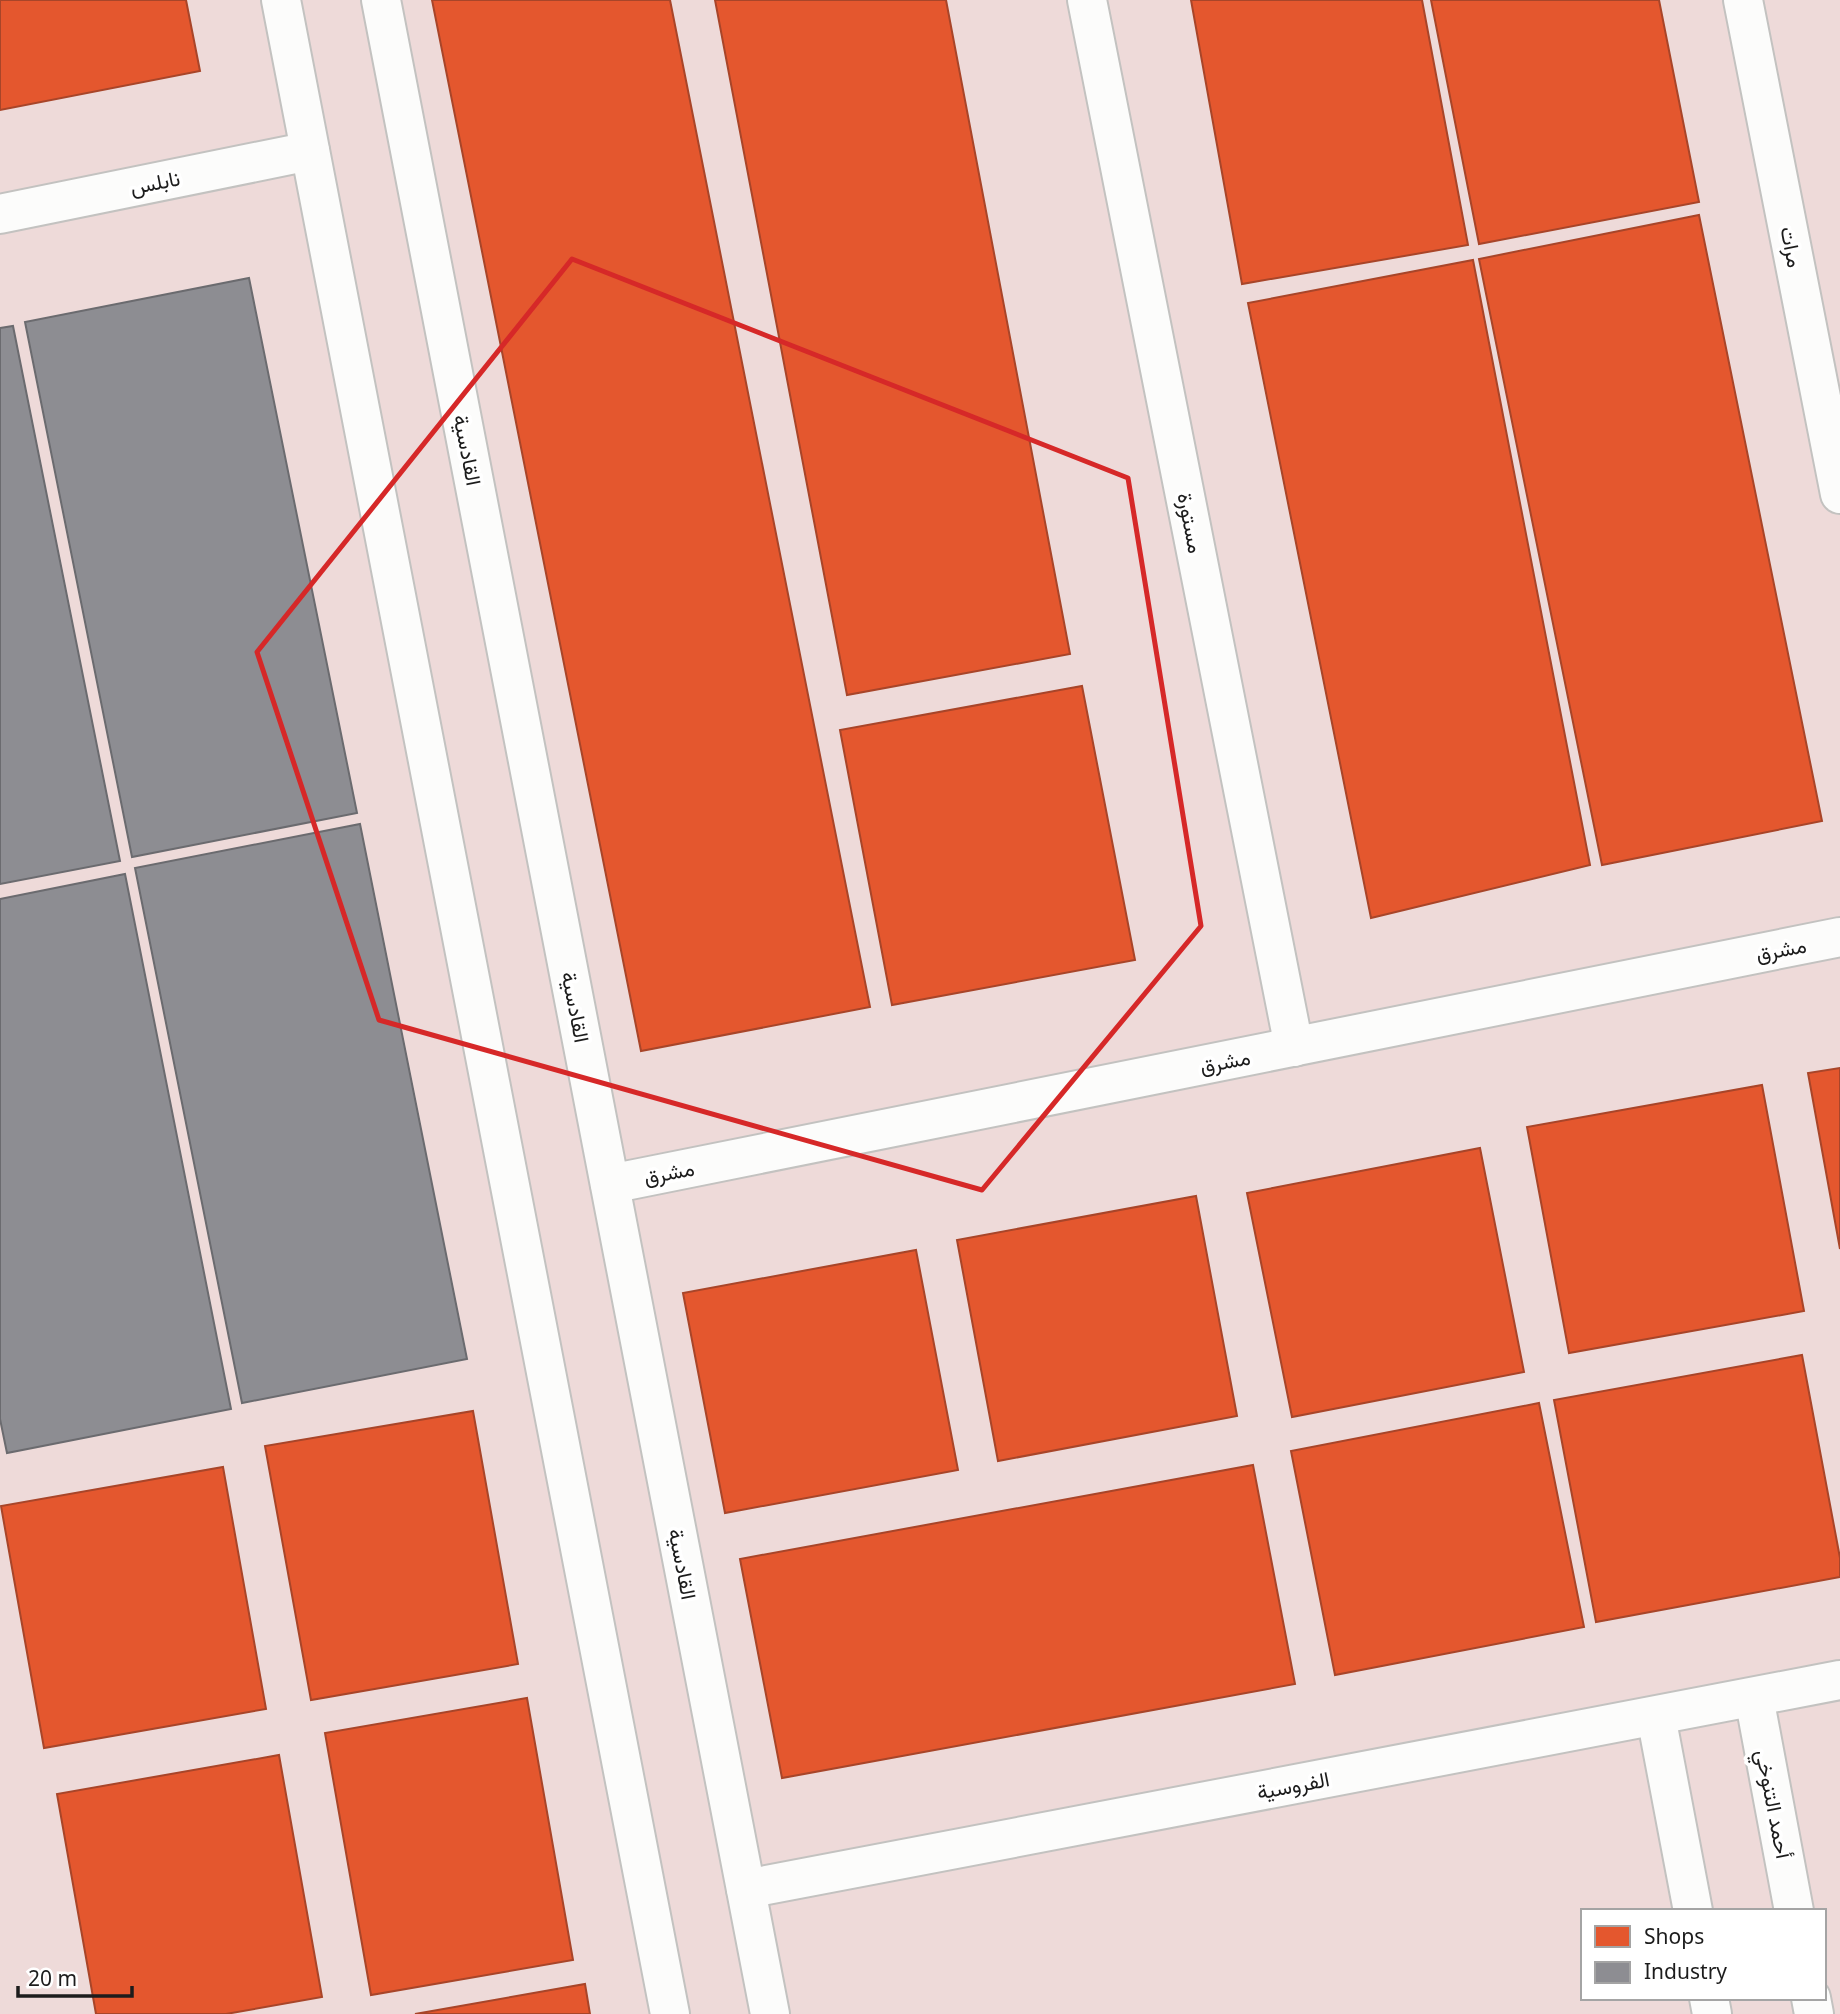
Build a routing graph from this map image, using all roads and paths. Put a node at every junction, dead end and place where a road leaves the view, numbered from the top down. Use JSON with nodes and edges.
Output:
{"nodes":[{"id":1,"x":281,"y":0,"type":"edge"},
{"id":2,"x":381,"y":0,"type":"edge"},
{"id":3,"x":1087,"y":0,"type":"edge"},
{"id":4,"x":1743,"y":0,"type":"edge"},
{"id":5,"x":310,"y":151,"type":"junction"},
{"id":6,"x":0,"y":214,"type":"edge"},
{"id":7,"x":1840,"y":494,"type":"edge"},
{"id":8,"x":1840,"y":937,"type":"edge"},
{"id":9,"x":1294,"y":1047,"type":"junction"},
{"id":10,"x":610,"y":1184,"type":"junction"},
{"id":11,"x":1840,"y":1680,"type":"edge"},
{"id":12,"x":1754,"y":1697,"type":"junction"},
{"id":13,"x":1656,"y":1716,"type":"junction"},
{"id":14,"x":746,"y":1889,"type":"junction"},
{"id":15,"x":1693,"y":1909,"type":"edge"},
{"id":16,"x":1794,"y":1909,"type":"edge"},
{"id":17,"x":670,"y":2014,"type":"edge"},
{"id":18,"x":770,"y":2014,"type":"edge"}],
"edges":[{"from":1,"to":5,"type":"street"},
{"from":2,"to":10,"type":"street","name":"القادسية"},
{"from":3,"to":9,"type":"street","name":"مستورة"},
{"from":4,"to":7,"type":"street","name":"مرات"},
{"from":5,"to":6,"type":"street","name":"نابلس"},
{"from":5,"to":17,"type":"street"},
{"from":8,"to":9,"type":"street","name":"مشرق"},
{"from":9,"to":10,"type":"street","name":"مشرق"},
{"from":10,"to":14,"type":"street","name":"القادسية"},
{"from":11,"to":12,"type":"street","name":"الفروسية"},
{"from":12,"to":13,"type":"street","name":"الفروسية"},
{"from":12,"to":16,"type":"street","name":"أحمد التنوخي"},
{"from":13,"to":14,"type":"street","name":"الفروسية"},
{"from":13,"to":15,"type":"street"},
{"from":14,"to":18,"type":"street","name":"القادسية"}]}
